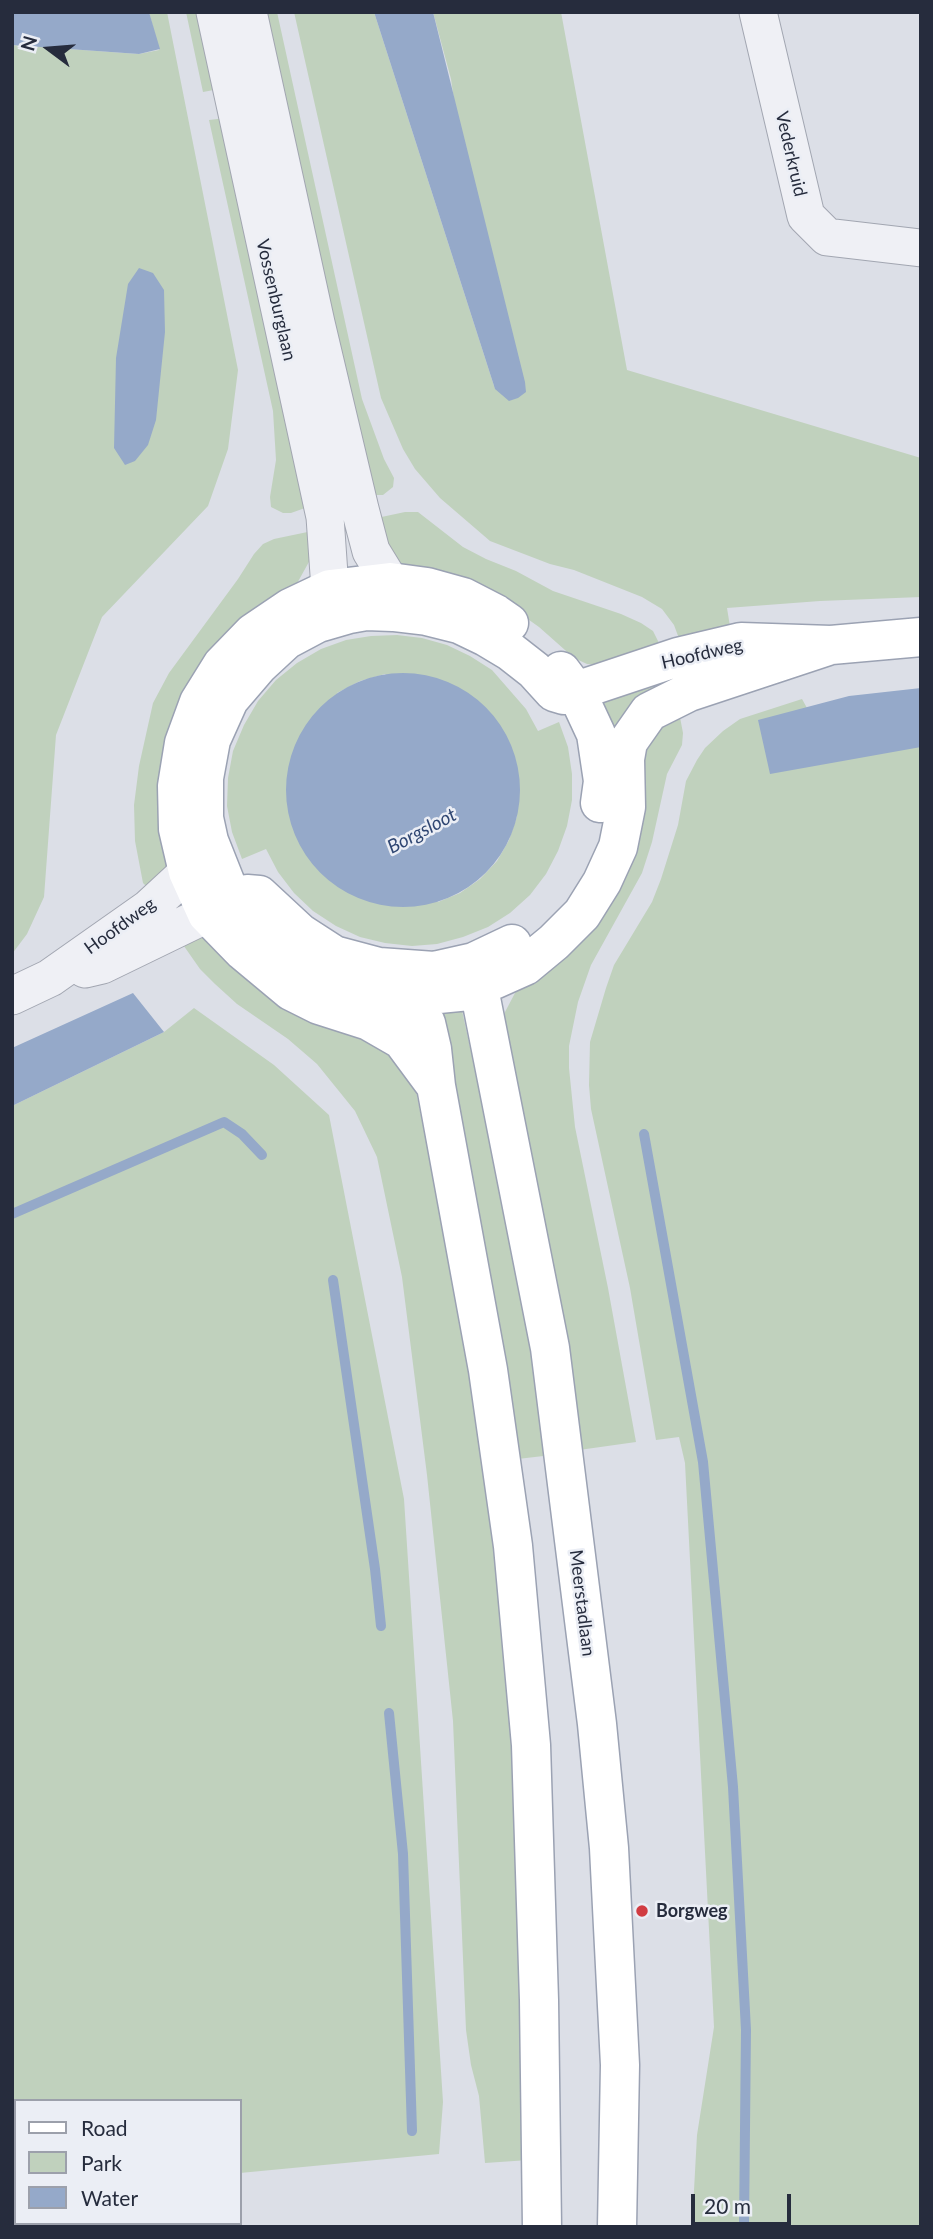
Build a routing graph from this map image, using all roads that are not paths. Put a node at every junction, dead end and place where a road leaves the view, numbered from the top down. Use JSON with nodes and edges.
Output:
{"nodes":[{"id":1,"x":215,"y":12,"type":"edge"},
{"id":2,"x":248,"y":12,"type":"edge"},
{"id":3,"x":758,"y":12,"type":"edge"},
{"id":4,"x":921,"y":248,"type":"edge"},
{"id":5,"x":390,"y":582,"type":"junction"},
{"id":6,"x":329,"y":605,"type":"junction"},
{"id":7,"x":921,"y":637,"type":"edge"},
{"id":8,"x":831,"y":645,"type":"junction"},
{"id":9,"x":576,"y":691,"type":"junction"},
{"id":10,"x":188,"y":872,"type":"junction"},
{"id":11,"x":220,"y":906,"type":"junction"},
{"id":12,"x":477,"y":974,"type":"junction"},
{"id":13,"x":50,"y":978,"type":"junction"},
{"id":14,"x":12,"y":996,"type":"edge"},
{"id":15,"x":384,"y":1009,"type":"junction"},
{"id":16,"x":542,"y":2227,"type":"edge"},
{"id":17,"x":617,"y":2227,"type":"edge"}],
"edges":[{"from":1,"to":6,"type":"street","name":"Vossenburglaan"},
{"from":2,"to":5,"type":"street","name":"Vossenburglaan"},
{"from":3,"to":4,"type":"street","name":"Vederkruid"},
{"from":5,"to":6,"type":"main road"},
{"from":5,"to":9,"type":"main road"},
{"from":6,"to":9,"type":"main road"},
{"from":6,"to":10,"type":"main road"},
{"from":6,"to":11,"type":"main road"},
{"from":7,"to":8,"type":"main road","name":"Hoofdweg"},
{"from":8,"to":9,"type":"main road","name":"Hoofdweg"},
{"from":8,"to":12,"type":"main road","name":"Hoofdweg"},
{"from":9,"to":12,"type":"main road"},
{"from":10,"to":11,"type":"main road"},
{"from":10,"to":13,"type":"street","name":"Hoofdweg"},
{"from":11,"to":12,"type":"main road"},
{"from":11,"to":13,"type":"street","name":"Hoofdweg"},
{"from":11,"to":15,"type":"main road"},
{"from":12,"to":15,"type":"main road"},
{"from":12,"to":17,"type":"main road","name":"Meerstadlaan"},
{"from":13,"to":14,"type":"street","name":"Hoofdweg"},
{"from":15,"to":16,"type":"main road"}]}
